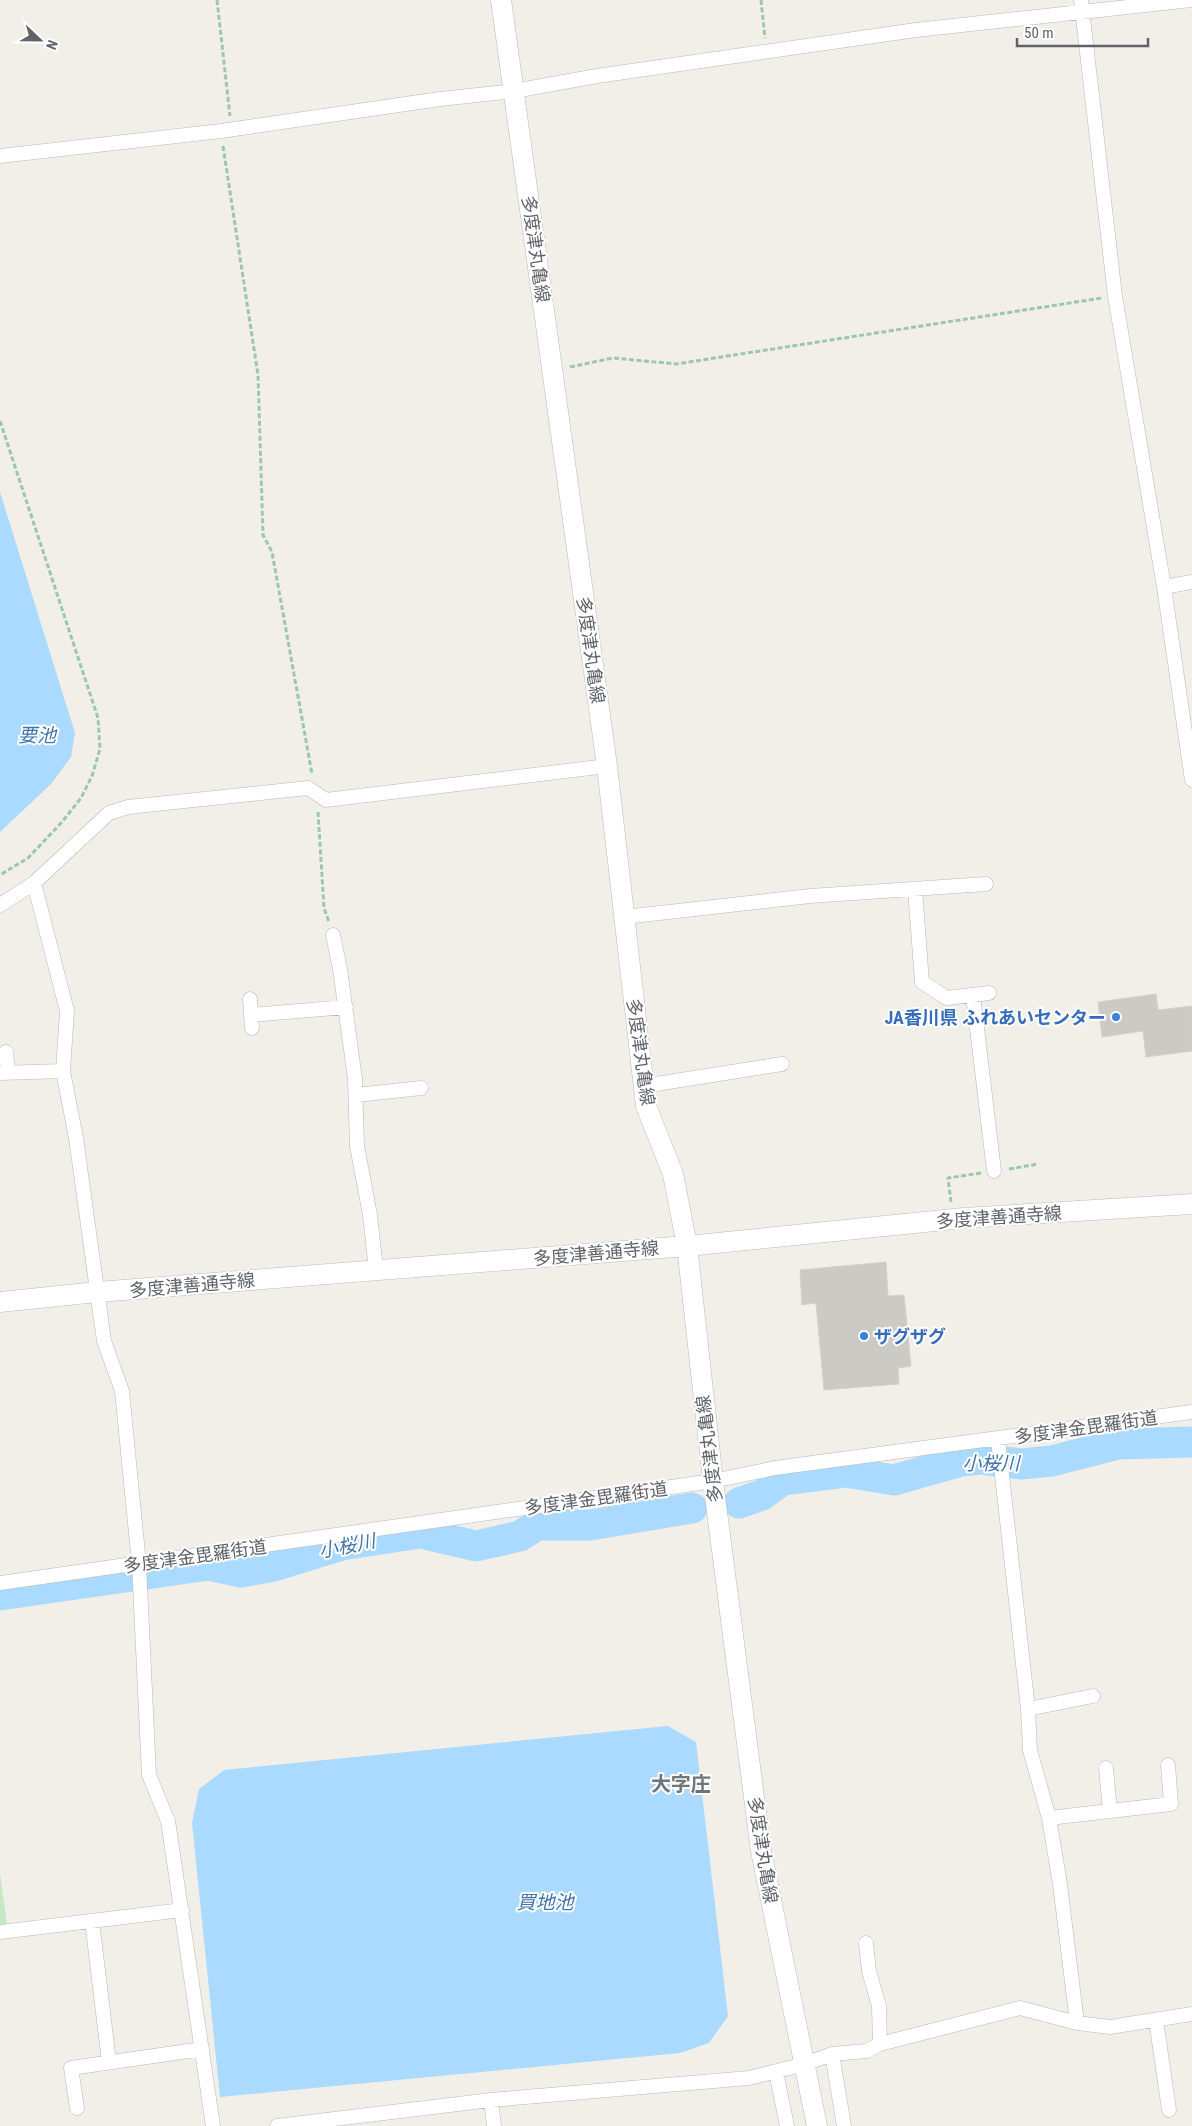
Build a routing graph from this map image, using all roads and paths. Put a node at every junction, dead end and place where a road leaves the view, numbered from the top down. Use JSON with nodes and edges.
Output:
{"nodes":[{"id":1,"x":217,"y":0,"type":"edge"},
{"id":2,"x":501,"y":0,"type":"edge"},
{"id":3,"x":761,"y":0,"type":"edge"},
{"id":4,"x":1192,"y":0,"type":"edge"},
{"id":5,"x":1082,"y":6,"type":"edge"},
{"id":6,"x":767,"y":53,"type":"junction"},
{"id":7,"x":514,"y":91,"type":"junction"},
{"id":8,"x":226,"y":130,"type":"junction"},
{"id":9,"x":0,"y":156,"type":"edge"},
{"id":10,"x":1115,"y":296,"type":"junction"},
{"id":11,"x":553,"y":371,"type":"junction"},
{"id":12,"x":0,"y":421,"type":"edge"},
{"id":13,"x":1192,"y":582,"type":"edge"},
{"id":14,"x":1164,"y":587,"type":"junction"},
{"id":15,"x":607,"y":766,"type":"junction"},
{"id":16,"x":1192,"y":780,"type":"edge"},
{"id":17,"x":312,"y":791,"type":"junction"},
{"id":18,"x":0,"y":875,"type":"edge"},
{"id":19,"x":34,"y":883,"type":"junction"},
{"id":20,"x":986,"y":884,"type":"dead end"},
{"id":21,"x":915,"y":889,"type":"junction"},
{"id":22,"x":0,"y":905,"type":"edge"},
{"id":23,"x":624,"y":917,"type":"junction"},
{"id":24,"x":332,"y":935,"type":"joint"},
{"id":25,"x":989,"y":993,"type":"dead end"},
{"id":26,"x":973,"y":995,"type":"junction"},
{"id":27,"x":250,"y":999,"type":"dead end"},
{"id":28,"x":346,"y":1007,"type":"junction"},
{"id":29,"x":6,"y":1052,"type":"dead end"},
{"id":30,"x":782,"y":1064,"type":"dead end"},
{"id":31,"x":62,"y":1071,"type":"junction"},
{"id":32,"x":4,"y":1073,"type":"edge"},
{"id":33,"x":644,"y":1086,"type":"junction"},
{"id":34,"x":420,"y":1088,"type":"dead end"},
{"id":35,"x":356,"y":1095,"type":"junction"},
{"id":36,"x":994,"y":1171,"type":"dead end"},
{"id":37,"x":1192,"y":1204,"type":"edge"},
{"id":38,"x":687,"y":1246,"type":"junction"},
{"id":39,"x":376,"y":1270,"type":"junction"},
{"id":40,"x":97,"y":1292,"type":"junction"},
{"id":41,"x":0,"y":1302,"type":"edge"},
{"id":42,"x":1192,"y":1412,"type":"edge"},
{"id":43,"x":998,"y":1446,"type":"junction"},
{"id":44,"x":713,"y":1482,"type":"junction"},
{"id":45,"x":139,"y":1564,"type":"junction"},
{"id":46,"x":0,"y":1583,"type":"edge"},
{"id":47,"x":1093,"y":1696,"type":"dead end"},
{"id":48,"x":1028,"y":1710,"type":"junction"},
{"id":49,"x":1168,"y":1764,"type":"dead end"},
{"id":50,"x":1106,"y":1768,"type":"dead end"},
{"id":51,"x":1110,"y":1811,"type":"junction"},
{"id":52,"x":1049,"y":1818,"type":"junction"},
{"id":53,"x":182,"y":1910,"type":"junction"},
{"id":54,"x":92,"y":1921,"type":"junction"},
{"id":55,"x":0,"y":1932,"type":"edge"},
{"id":56,"x":866,"y":1943,"type":"dead end"},
{"id":57,"x":1192,"y":2014,"type":"edge"},
{"id":58,"x":1156,"y":2020,"type":"junction"},
{"id":59,"x":1077,"y":2023,"type":"junction"},
{"id":60,"x":880,"y":2044,"type":"junction"},
{"id":61,"x":202,"y":2049,"type":"junction"},
{"id":62,"x":832,"y":2054,"type":"junction"},
{"id":63,"x":110,"y":2062,"type":"junction"},
{"id":64,"x":804,"y":2064,"type":"junction"},
{"id":65,"x":776,"y":2072,"type":"junction"},
{"id":66,"x":491,"y":2100,"type":"junction"},
{"id":67,"x":77,"y":2108,"type":"dead end"},
{"id":68,"x":1169,"y":2110,"type":"dead end"},
{"id":69,"x":214,"y":2126,"type":"edge"},
{"id":70,"x":277,"y":2126,"type":"edge"},
{"id":71,"x":494,"y":2126,"type":"edge"},
{"id":72,"x":787,"y":2126,"type":"edge"},
{"id":73,"x":817,"y":2126,"type":"edge"},
{"id":74,"x":844,"y":2126,"type":"edge"}],
"edges":[{"from":1,"to":8,"type":"path"},
{"from":2,"to":7,"type":"main road","name":"多度津丸亀線"},
{"from":3,"to":6,"type":"path"},
{"from":4,"to":5,"type":"street"},
{"from":5,"to":6,"type":"street"},
{"from":5,"to":10,"type":"street"},
{"from":6,"to":7,"type":"street"},
{"from":7,"to":8,"type":"street"},
{"from":7,"to":11,"type":"main road","name":"多度津丸亀線"},
{"from":8,"to":9,"type":"street"},
{"from":8,"to":17,"type":"path"},
{"from":10,"to":11,"type":"path"},
{"from":10,"to":14,"type":"street"},
{"from":11,"to":15,"type":"main road","name":"多度津丸亀線"},
{"from":12,"to":18,"type":"path"},
{"from":13,"to":14,"type":"street"},
{"from":14,"to":16,"type":"street"},
{"from":15,"to":17,"type":"street"},
{"from":15,"to":23,"type":"main road","name":"多度津丸亀線"},
{"from":17,"to":19,"type":"street"},
{"from":17,"to":24,"type":"path"},
{"from":19,"to":22,"type":"street"},
{"from":19,"to":31,"type":"street"},
{"from":20,"to":21,"type":"street"},
{"from":21,"to":23,"type":"street"},
{"from":21,"to":26,"type":"street"},
{"from":23,"to":33,"type":"main road","name":"多度津丸亀線"},
{"from":24,"to":28,"type":"street"},
{"from":25,"to":26,"type":"street"},
{"from":26,"to":36,"type":"street"},
{"from":27,"to":28,"type":"street"},
{"from":28,"to":35,"type":"street"},
{"from":29,"to":32,"type":"street"},
{"from":30,"to":33,"type":"street"},
{"from":31,"to":32,"type":"street"},
{"from":31,"to":40,"type":"street"},
{"from":33,"to":38,"type":"main road","name":"多度津丸亀線"},
{"from":34,"to":35,"type":"street"},
{"from":35,"to":39,"type":"street"},
{"from":37,"to":38,"type":"main road","name":"多度津善通寺線"},
{"from":38,"to":39,"type":"main road","name":"多度津善通寺線"},
{"from":38,"to":44,"type":"main road","name":"多度津丸亀線"},
{"from":39,"to":40,"type":"main road","name":"多度津善通寺線"},
{"from":40,"to":41,"type":"main road","name":"多度津善通寺線"},
{"from":40,"to":45,"type":"street"},
{"from":42,"to":43,"type":"street","name":"多度津金毘羅街道"},
{"from":43,"to":44,"type":"street","name":"多度津金毘羅街道"},
{"from":43,"to":48,"type":"street"},
{"from":44,"to":45,"type":"street","name":"多度津金毘羅街道"},
{"from":44,"to":64,"type":"main road","name":"多度津丸亀線"},
{"from":45,"to":46,"type":"street","name":"多度津金毘羅街道"},
{"from":45,"to":53,"type":"street"},
{"from":47,"to":48,"type":"street"},
{"from":48,"to":52,"type":"street"},
{"from":49,"to":51,"type":"street"},
{"from":50,"to":51,"type":"street"},
{"from":51,"to":52,"type":"street"},
{"from":52,"to":59,"type":"street"},
{"from":53,"to":54,"type":"street"},
{"from":53,"to":61,"type":"street"},
{"from":54,"to":55,"type":"street"},
{"from":54,"to":63,"type":"street"},
{"from":56,"to":60,"type":"street"},
{"from":57,"to":58,"type":"street"},
{"from":58,"to":59,"type":"street"},
{"from":58,"to":68,"type":"street"},
{"from":59,"to":60,"type":"street"},
{"from":60,"to":62,"type":"street"},
{"from":61,"to":63,"type":"street"},
{"from":61,"to":69,"type":"street"},
{"from":62,"to":64,"type":"street"},
{"from":62,"to":74,"type":"street"},
{"from":63,"to":67,"type":"street"},
{"from":64,"to":65,"type":"street"},
{"from":64,"to":73,"type":"main road","name":"多度津丸亀線"},
{"from":65,"to":66,"type":"street"},
{"from":65,"to":72,"type":"street"},
{"from":66,"to":70,"type":"street"},
{"from":66,"to":71,"type":"street"}]}
